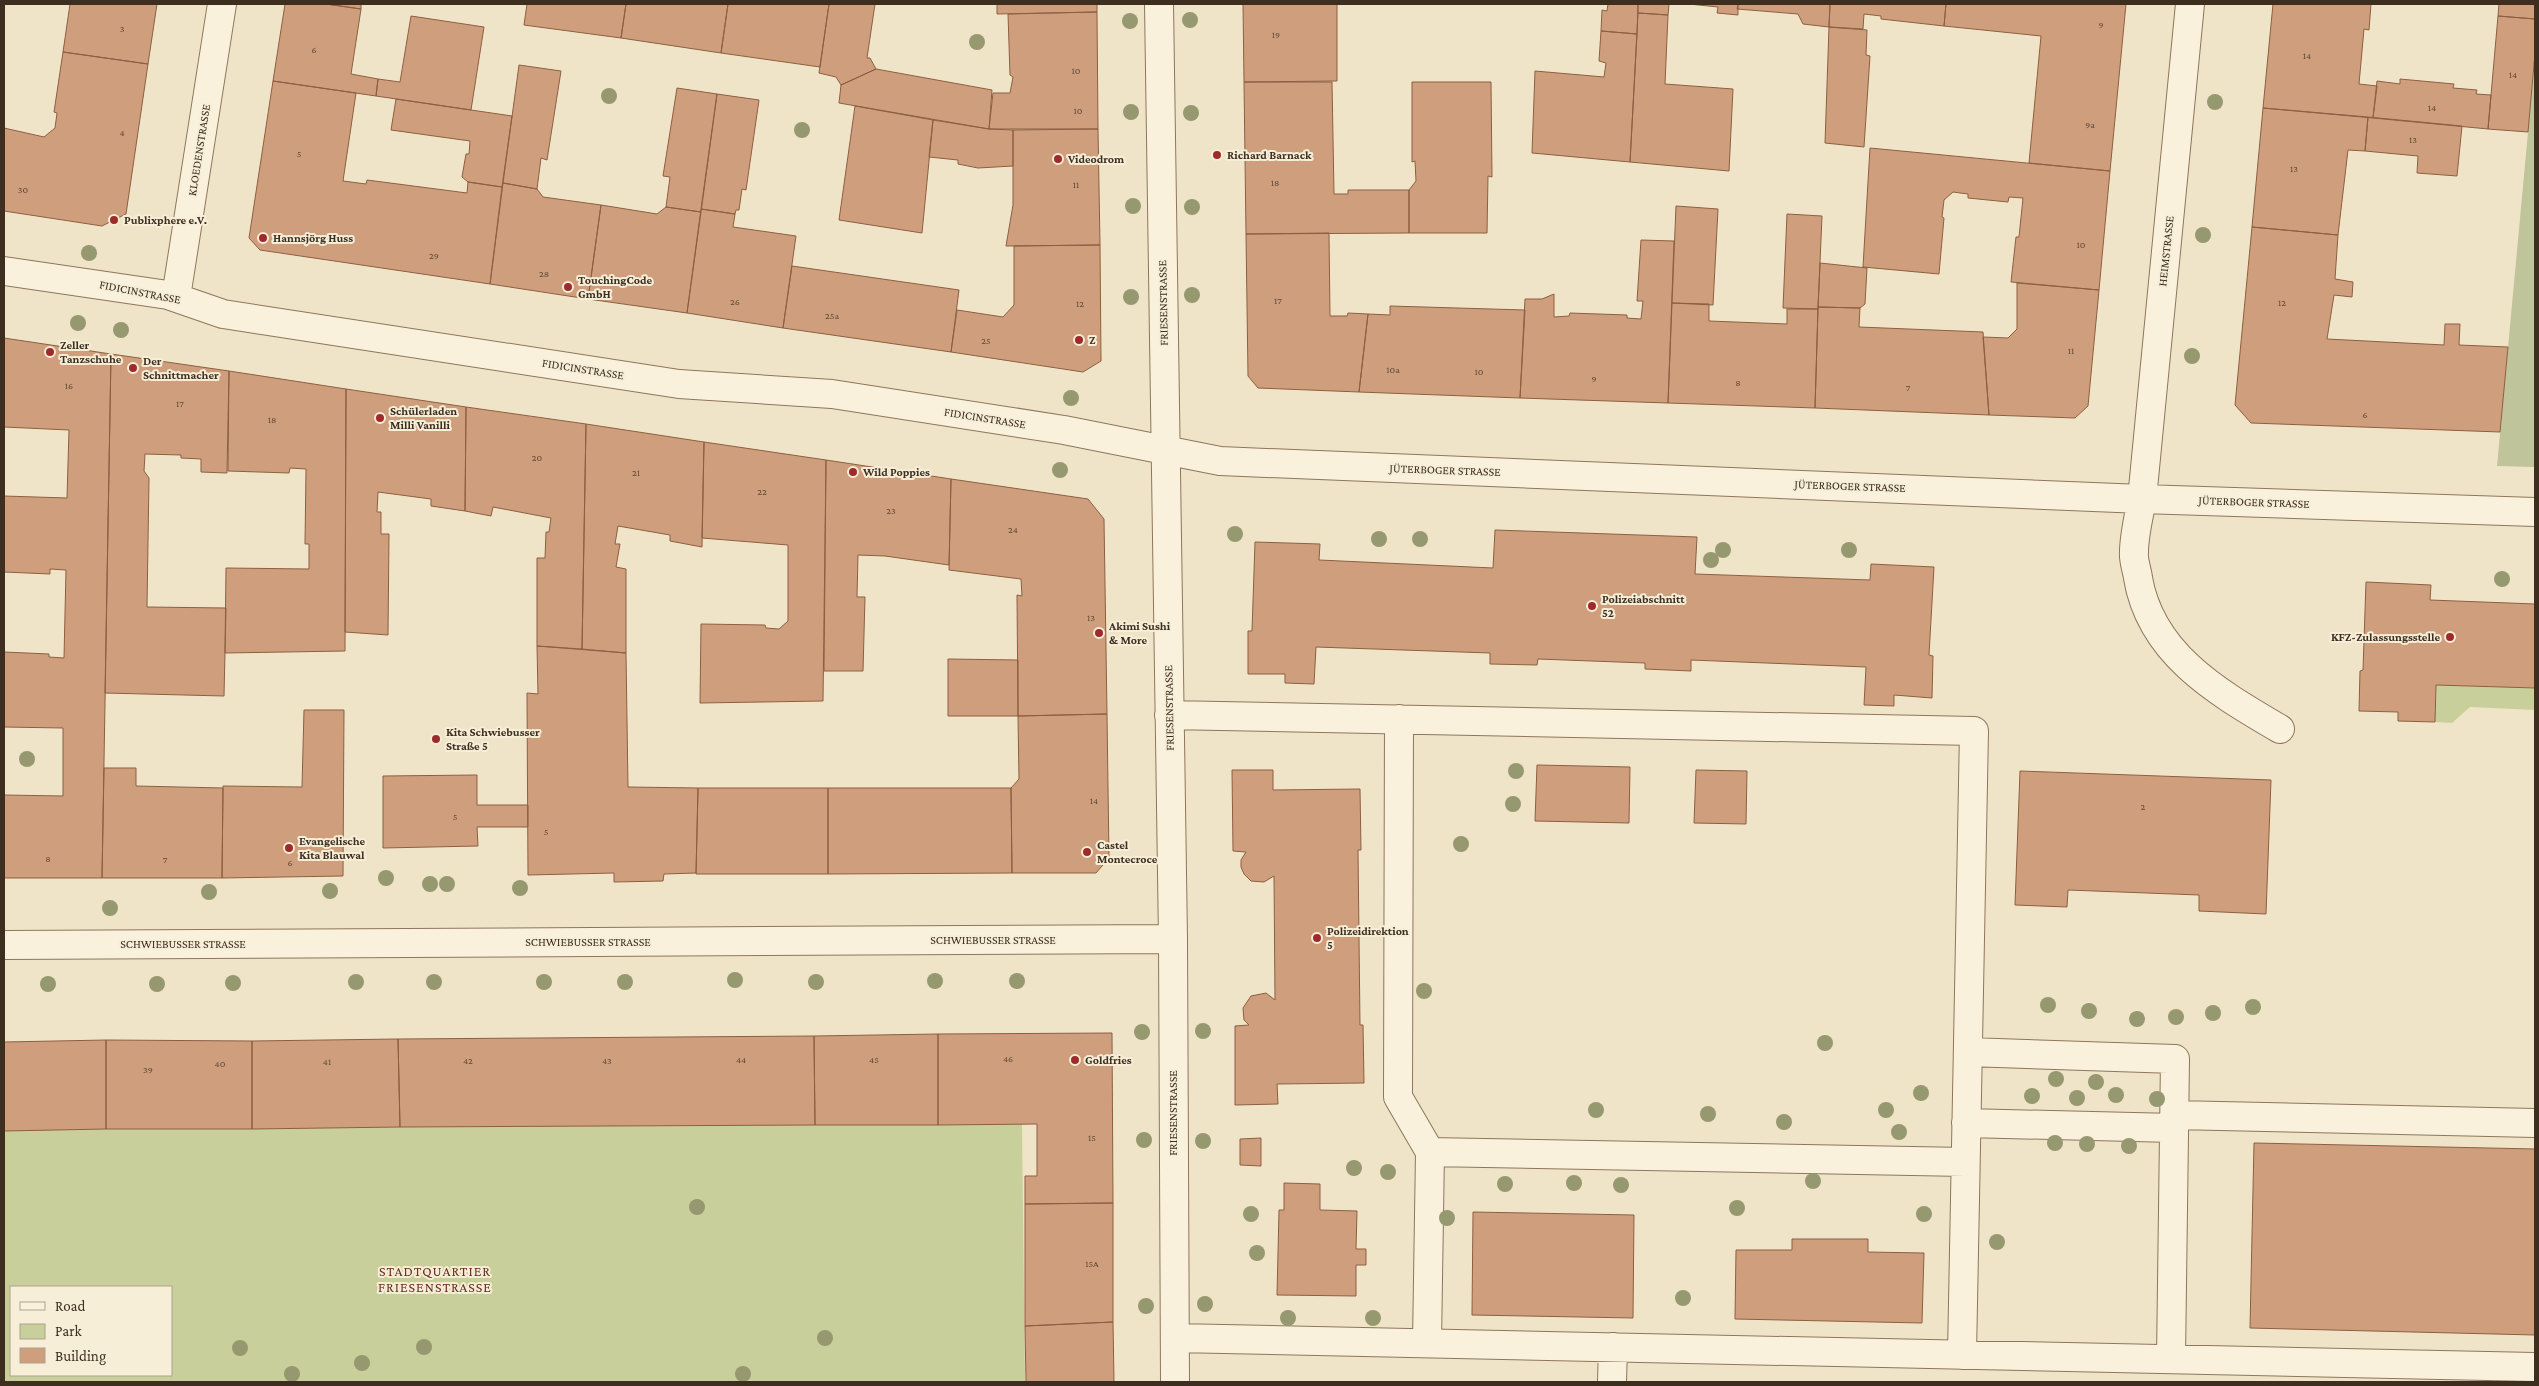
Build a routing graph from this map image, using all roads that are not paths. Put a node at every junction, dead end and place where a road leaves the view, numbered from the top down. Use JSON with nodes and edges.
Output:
{"nodes":[{"id":1,"x":222,"y":4,"type":"edge"},
{"id":2,"x":1160,"y":4,"type":"edge"},
{"id":3,"x":2190,"y":4,"type":"edge"},
{"id":4,"x":4,"y":271,"type":"edge"},
{"id":5,"x":176,"y":297,"type":"junction"},
{"id":6,"x":1165,"y":451,"type":"junction"},
{"id":7,"x":2142,"y":499,"type":"junction"},
{"id":8,"x":2535,"y":512,"type":"edge"},
{"id":9,"x":1169,"y":715,"type":"junction"},
{"id":10,"x":1399,"y":720,"type":"junction"},
{"id":11,"x":2280,"y":729,"type":"dead end"},
{"id":12,"x":1172,"y":939,"type":"junction"},
{"id":13,"x":4,"y":945,"type":"edge"},
{"id":14,"x":1968,"y":1052,"type":"junction"},
{"id":15,"x":2174,"y":1122,"type":"junction"},
{"id":16,"x":1966,"y":1123,"type":"junction"},
{"id":17,"x":2535,"y":1123,"type":"edge"},
{"id":18,"x":1430,"y":1152,"type":"junction"},
{"id":19,"x":1965,"y":1162,"type":"junction"},
{"id":20,"x":1174,"y":1338,"type":"junction"},
{"id":21,"x":1427,"y":1343,"type":"junction"},
{"id":22,"x":1613,"y":1348,"type":"junction"},
{"id":23,"x":1962,"y":1355,"type":"junction"},
{"id":24,"x":2171,"y":1359,"type":"junction"},
{"id":25,"x":2535,"y":1367,"type":"edge"},
{"id":26,"x":1175,"y":1382,"type":"edge"},
{"id":27,"x":1612,"y":1382,"type":"edge"}],
"edges":[{"from":1,"to":5,"type":"street","name":"KLOEDENSTRASSE"},
{"from":2,"to":6,"type":"street","name":"FRIESENSTRASSE"},
{"from":3,"to":7,"type":"street","name":"HEIMSTRASSE"},
{"from":4,"to":5,"type":"street","name":"FIDICINSTRASSE"},
{"from":5,"to":6,"type":"street","name":"FIDICINSTRASSE"},
{"from":6,"to":7,"type":"street","name":"JÜTERBOGER STRASSE"},
{"from":6,"to":9,"type":"street","name":"FRIESENSTRASSE"},
{"from":7,"to":8,"type":"street","name":"JÜTERBOGER STRASSE"},
{"from":7,"to":11,"type":"street","name":"HEIMSTRASSE"},
{"from":9,"to":10,"type":"street"},
{"from":9,"to":12,"type":"street","name":"FRIESENSTRASSE"},
{"from":10,"to":14,"type":"street"},
{"from":10,"to":18,"type":"street"},
{"from":12,"to":13,"type":"street","name":"SCHWIEBUSSER STRASSE"},
{"from":12,"to":20,"type":"street","name":"FRIESENSTRASSE"},
{"from":14,"to":15,"type":"street"},
{"from":14,"to":16,"type":"street"},
{"from":15,"to":16,"type":"street"},
{"from":15,"to":17,"type":"street"},
{"from":15,"to":24,"type":"street"},
{"from":16,"to":19,"type":"street"},
{"from":18,"to":19,"type":"street"},
{"from":18,"to":21,"type":"street"},
{"from":19,"to":23,"type":"street"},
{"from":20,"to":21,"type":"street"},
{"from":20,"to":26,"type":"street","name":"FRIESENSTRASSE"},
{"from":21,"to":22,"type":"street"},
{"from":22,"to":23,"type":"street"},
{"from":22,"to":27,"type":"street"},
{"from":23,"to":24,"type":"street"},
{"from":24,"to":25,"type":"street"}]}
